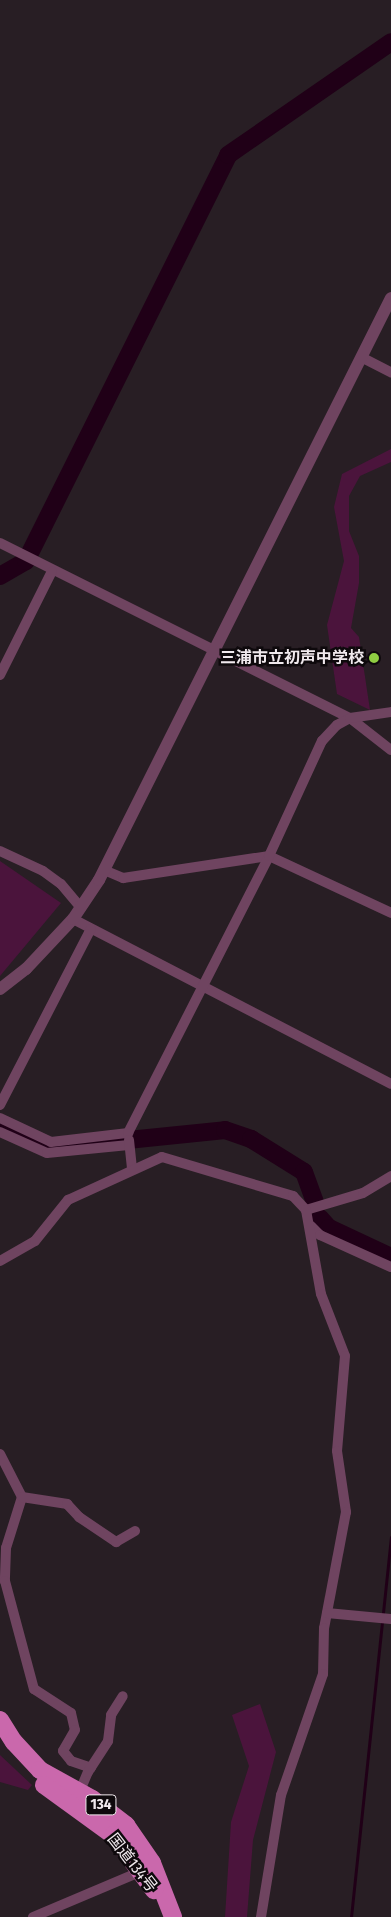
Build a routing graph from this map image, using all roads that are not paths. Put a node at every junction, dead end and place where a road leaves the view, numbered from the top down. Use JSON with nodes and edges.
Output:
{"nodes":[{"id":1,"x":391,"y":298,"type":"edge"},
{"id":2,"x":361,"y":358,"type":"junction"},
{"id":3,"x":391,"y":372,"type":"edge"},
{"id":4,"x":0,"y":544,"type":"edge"},
{"id":5,"x":52,"y":571,"type":"junction"},
{"id":6,"x":216,"y":650,"type":"junction"},
{"id":7,"x":0,"y":675,"type":"edge"},
{"id":8,"x":391,"y":712,"type":"edge"},
{"id":9,"x":350,"y":718,"type":"junction"},
{"id":10,"x":391,"y":750,"type":"edge"},
{"id":11,"x":0,"y":850,"type":"edge"},
{"id":12,"x":269,"y":856,"type":"junction"},
{"id":13,"x":104,"y":870,"type":"junction"},
{"id":14,"x":81,"y":908,"type":"junction"},
{"id":15,"x":391,"y":914,"type":"edge"},
{"id":16,"x":73,"y":919,"type":"junction"},
{"id":17,"x":91,"y":929,"type":"junction"},
{"id":18,"x":201,"y":988,"type":"junction"},
{"id":19,"x":0,"y":989,"type":"edge"},
{"id":20,"x":391,"y":1084,"type":"edge"},
{"id":21,"x":0,"y":1105,"type":"edge"},
{"id":22,"x":0,"y":1118,"type":"edge"},
{"id":23,"x":0,"y":1132,"type":"edge"},
{"id":24,"x":128,"y":1139,"type":"junction"},
{"id":25,"x":132,"y":1169,"type":"junction"},
{"id":26,"x":391,"y":1176,"type":"edge"},
{"id":27,"x":306,"y":1210,"type":"junction"},
{"id":28,"x":310,"y":1226,"type":"junction"},
{"id":29,"x":0,"y":1261,"type":"edge"},
{"id":30,"x":391,"y":1267,"type":"edge"},
{"id":31,"x":0,"y":1454,"type":"edge"},
{"id":32,"x":22,"y":1497,"type":"junction"},
{"id":33,"x":135,"y":1531,"type":"dead end"},
{"id":34,"x":327,"y":1613,"type":"junction"},
{"id":35,"x":386,"y":1618,"type":"edge"},
{"id":36,"x":123,"y":1696,"type":"dead end"},
{"id":37,"x":0,"y":1720,"type":"edge"},
{"id":38,"x":0,"y":1737,"type":"edge"},
{"id":39,"x":90,"y":1768,"type":"junction"},
{"id":40,"x":86,"y":1796,"type":"junction"},
{"id":41,"x":126,"y":1849,"type":"junction"},
{"id":42,"x":142,"y":1871,"type":"junction"},
{"id":43,"x":159,"y":1882,"type":"junction"},
{"id":44,"x":33,"y":1917,"type":"edge"},
{"id":45,"x":168,"y":1917,"type":"edge"},
{"id":46,"x":173,"y":1917,"type":"edge"},
{"id":47,"x":261,"y":1917,"type":"edge"}],
"edges":[{"from":1,"to":2,"type":"street"},
{"from":2,"to":3,"type":"street"},
{"from":2,"to":6,"type":"street"},
{"from":4,"to":5,"type":"street"},
{"from":5,"to":6,"type":"street"},
{"from":5,"to":7,"type":"street"},
{"from":6,"to":9,"type":"street"},
{"from":6,"to":13,"type":"street"},
{"from":8,"to":9,"type":"street"},
{"from":9,"to":10,"type":"street"},
{"from":9,"to":12,"type":"street"},
{"from":11,"to":14,"type":"street"},
{"from":12,"to":13,"type":"street"},
{"from":12,"to":15,"type":"street"},
{"from":12,"to":18,"type":"street"},
{"from":13,"to":14,"type":"street"},
{"from":14,"to":16,"type":"street"},
{"from":16,"to":17,"type":"street"},
{"from":16,"to":19,"type":"street"},
{"from":17,"to":18,"type":"street"},
{"from":17,"to":21,"type":"street"},
{"from":18,"to":20,"type":"street"},
{"from":18,"to":24,"type":"street"},
{"from":22,"to":24,"type":"street"},
{"from":23,"to":24,"type":"street"},
{"from":24,"to":25,"type":"street"},
{"from":25,"to":27,"type":"street"},
{"from":25,"to":29,"type":"street"},
{"from":26,"to":27,"type":"street"},
{"from":27,"to":28,"type":"street"},
{"from":28,"to":30,"type":"street"},
{"from":28,"to":34,"type":"street"},
{"from":31,"to":32,"type":"street"},
{"from":32,"to":33,"type":"street"},
{"from":32,"to":39,"type":"street"},
{"from":34,"to":35,"type":"street"},
{"from":34,"to":47,"type":"street"},
{"from":36,"to":39,"type":"street"},
{"from":37,"to":40,"type":"highway","name":"国道134号","number":"134"},
{"from":38,"to":41,"type":"highway","name":"国道134号","number":"134"},
{"from":39,"to":40,"type":"street"},
{"from":40,"to":41,"type":"highway"},
{"from":40,"to":42,"type":"highway"},
{"from":40,"to":43,"type":"highway","name":"国道134号","number":"134"},
{"from":41,"to":42,"type":"highway","name":"国道134号","number":"134"},
{"from":42,"to":43,"type":"highway"},
{"from":42,"to":44,"type":"street"},
{"from":42,"to":45,"type":"highway","name":"国道134号","number":"134"},
{"from":43,"to":46,"type":"highway","name":"国道134号","number":"134"}]}
